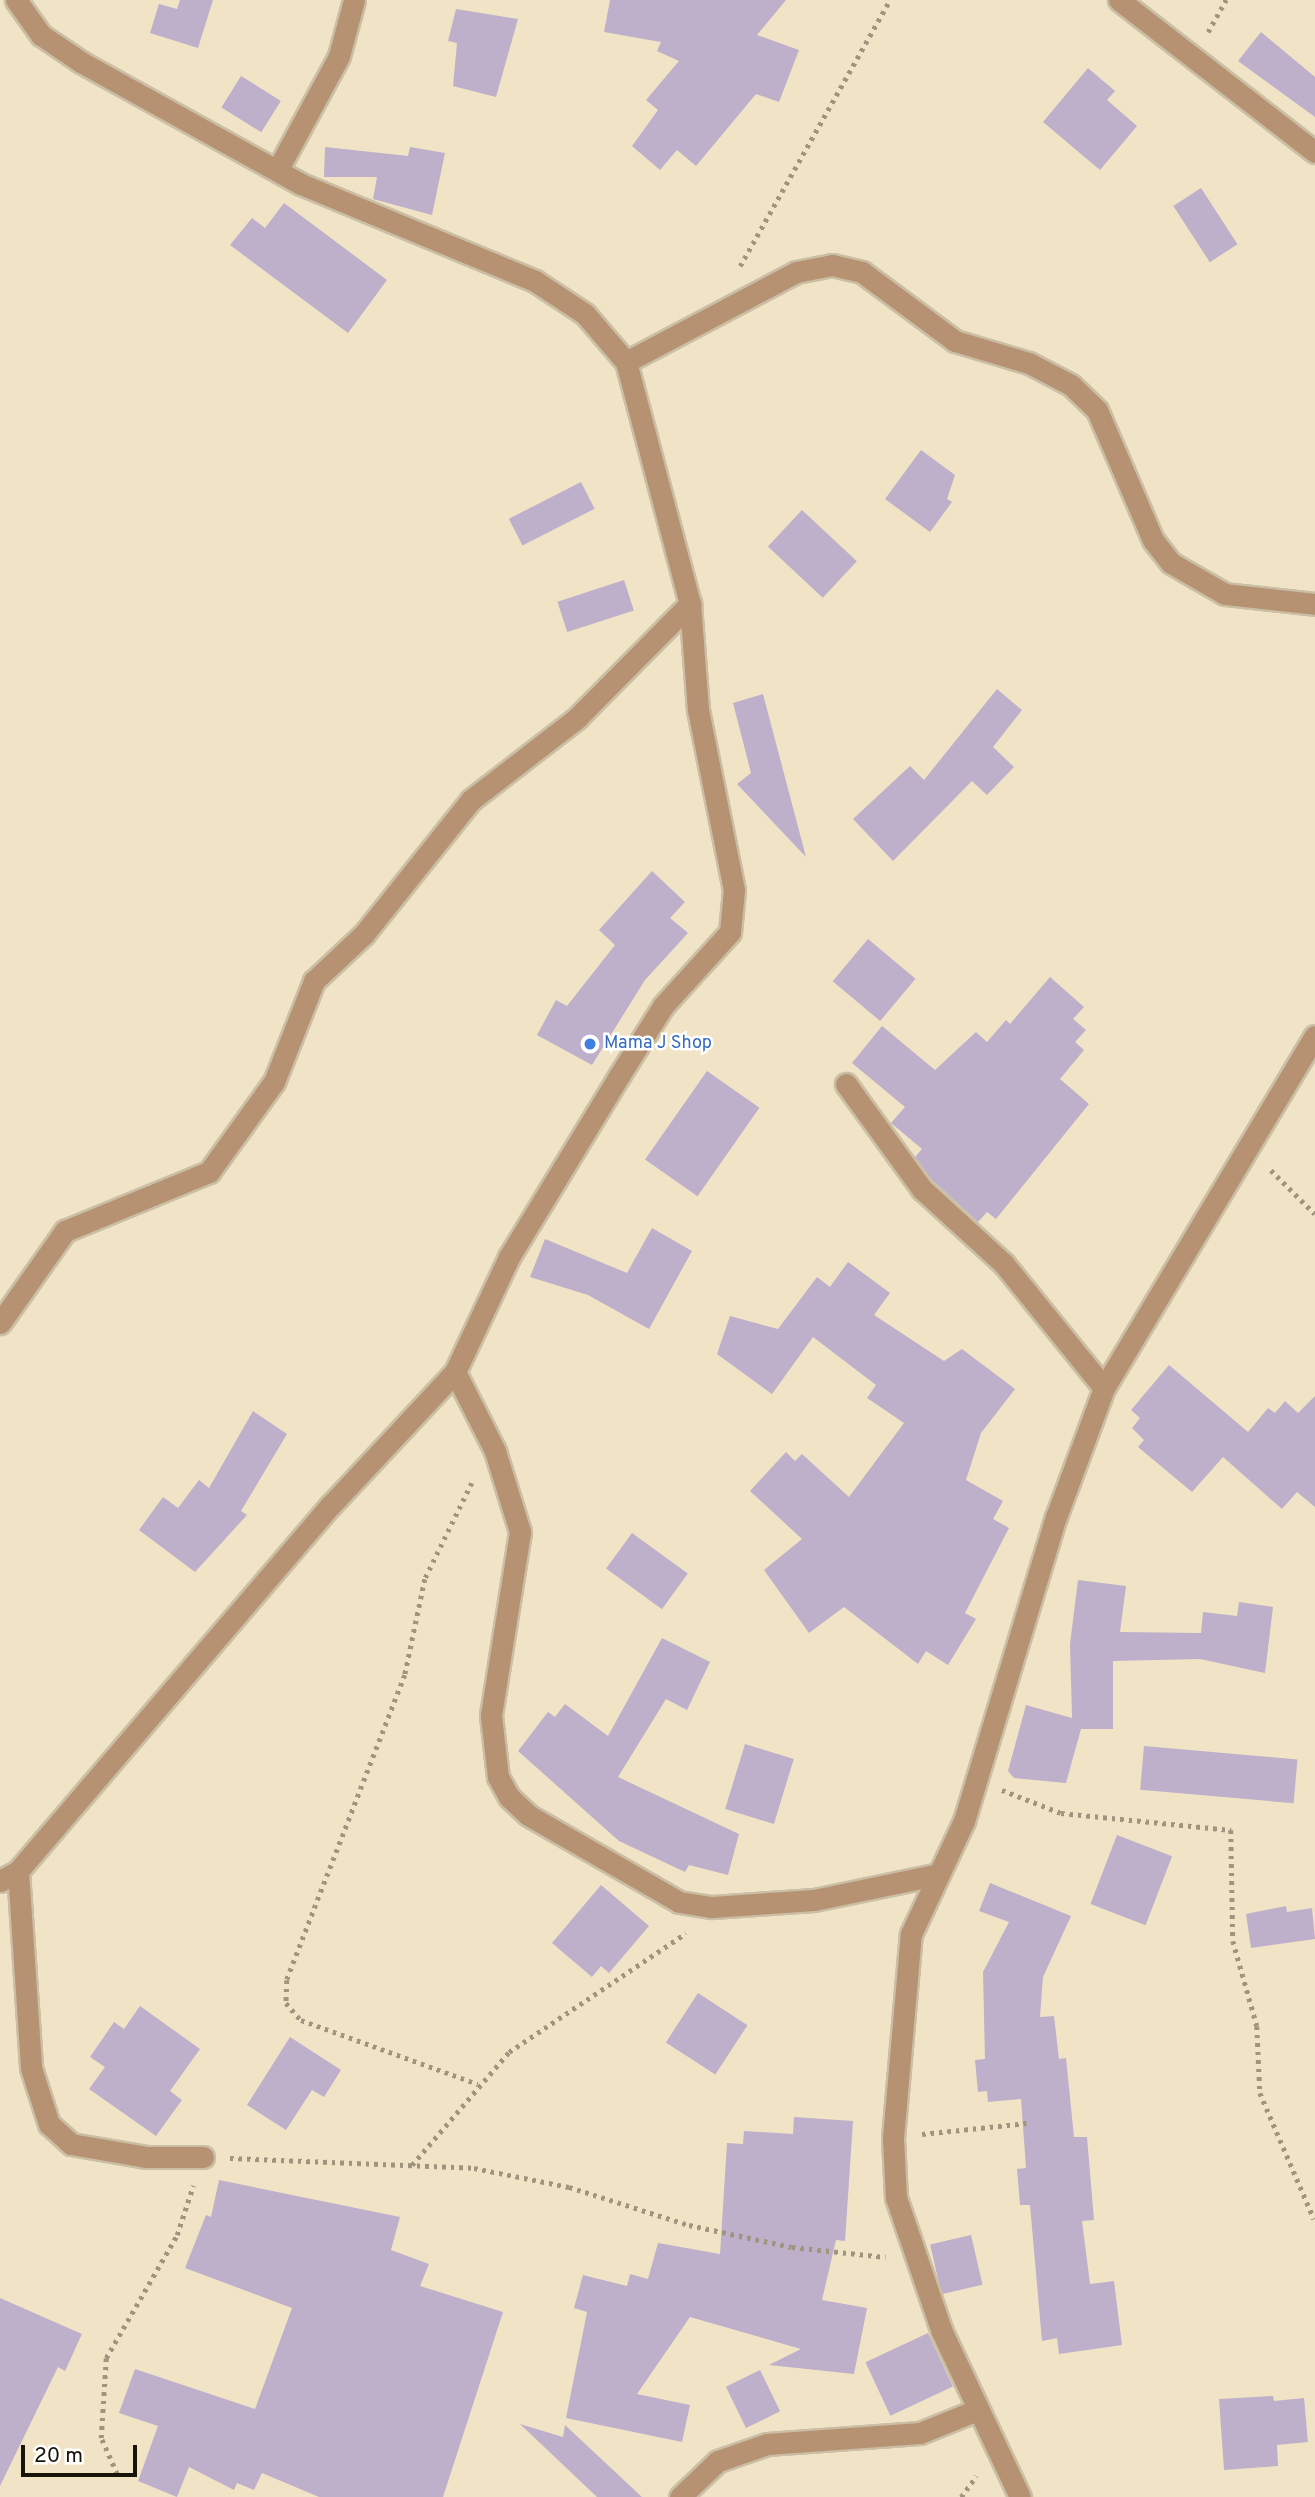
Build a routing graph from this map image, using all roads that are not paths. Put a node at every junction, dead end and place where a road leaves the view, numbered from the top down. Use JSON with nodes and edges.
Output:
{"nodes":[{"id":1,"x":16,"y":0,"type":"edge"},
{"id":2,"x":354,"y":0,"type":"edge"},
{"id":3,"x":1119,"y":0,"type":"edge"},
{"id":4,"x":1315,"y":152,"type":"edge"},
{"id":5,"x":278,"y":169,"type":"junction"},
{"id":6,"x":626,"y":362,"type":"junction"},
{"id":7,"x":690,"y":604,"type":"junction"},
{"id":8,"x":1315,"y":604,"type":"edge"},
{"id":9,"x":1315,"y":1036,"type":"edge"},
{"id":10,"x":846,"y":1084,"type":"dead end"},
{"id":11,"x":0,"y":1323,"type":"edge"},
{"id":12,"x":455,"y":1372,"type":"junction"},
{"id":13,"x":1104,"y":1388,"type":"junction"},
{"id":14,"x":935,"y":1875,"type":"junction"},
{"id":15,"x":9,"y":1876,"type":"edge"},
{"id":16,"x":203,"y":2157,"type":"road end"},
{"id":17,"x":977,"y":2410,"type":"junction"},
{"id":18,"x":680,"y":2497,"type":"edge"},
{"id":19,"x":1020,"y":2497,"type":"edge"}],
"edges":[{"from":1,"to":5,"type":"street"},
{"from":2,"to":5,"type":"street"},
{"from":3,"to":4,"type":"street"},
{"from":5,"to":6,"type":"street"},
{"from":6,"to":7,"type":"street"},
{"from":6,"to":8,"type":"street"},
{"from":7,"to":11,"type":"street"},
{"from":7,"to":12,"type":"street"},
{"from":9,"to":13,"type":"street"},
{"from":10,"to":13,"type":"street"},
{"from":12,"to":14,"type":"street"},
{"from":12,"to":15,"type":"street"},
{"from":13,"to":14,"type":"street"},
{"from":14,"to":17,"type":"street"},
{"from":15,"to":16,"type":"street"},
{"from":17,"to":18,"type":"street"},
{"from":17,"to":19,"type":"street"}]}
